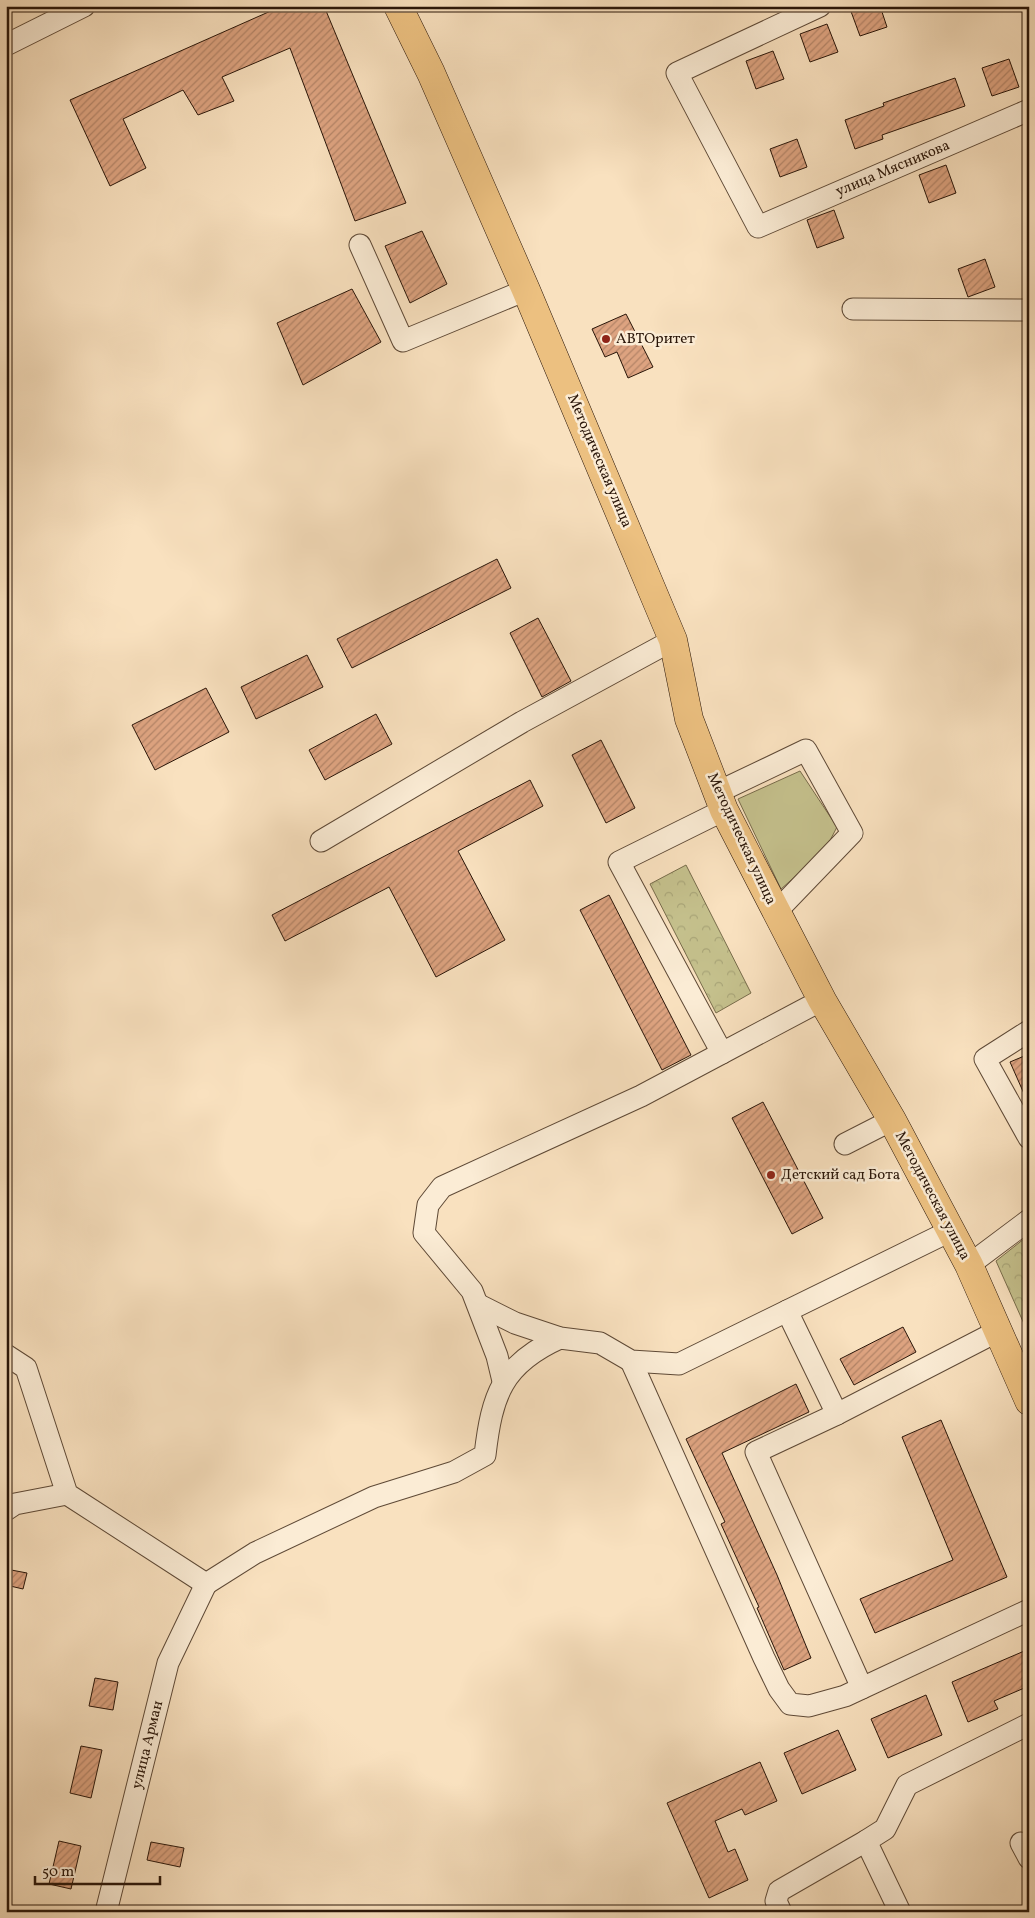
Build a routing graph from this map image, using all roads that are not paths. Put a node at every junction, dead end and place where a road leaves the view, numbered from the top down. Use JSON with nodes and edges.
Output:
{"nodes":[{"id":1,"x":84,"y":6,"type":"edge"},
{"id":2,"x":398,"y":6,"type":"edge"},
{"id":3,"x":820,"y":6,"type":"edge"},
{"id":4,"x":6,"y":45,"type":"edge"},
{"id":5,"x":1029,"y":110,"type":"edge"},
{"id":6,"x":360,"y":246,"type":"dead end"},
{"id":7,"x":526,"y":290,"type":"junction"},
{"id":8,"x":853,"y":309,"type":"dead end"},
{"id":9,"x":1029,"y":310,"type":"edge"},
{"id":10,"x":673,"y":640,"type":"junction"},
{"id":11,"x":720,"y":801,"type":"junction"},
{"id":12,"x":321,"y":841,"type":"dead end"},
{"id":13,"x":775,"y":912,"type":"junction"},
{"id":14,"x":822,"y":1000,"type":"junction"},
{"id":15,"x":1029,"y":1031,"type":"edge"},
{"id":16,"x":722,"y":1053,"type":"junction"},
{"id":17,"x":892,"y":1120,"type":"junction"},
{"id":18,"x":1029,"y":1138,"type":"edge"},
{"id":19,"x":845,"y":1144,"type":"dead end"},
{"id":20,"x":1029,"y":1220,"type":"edge"},
{"id":21,"x":950,"y":1231,"type":"junction"},
{"id":22,"x":969,"y":1265,"type":"junction"},
{"id":23,"x":479,"y":1305,"type":"junction"},
{"id":24,"x":787,"y":1311,"type":"junction"},
{"id":25,"x":998,"y":1331,"type":"junction"},
{"id":26,"x":560,"y":1338,"type":"junction"},
{"id":27,"x":6,"y":1355,"type":"edge"},
{"id":28,"x":631,"y":1362,"type":"junction"},
{"id":29,"x":503,"y":1381,"type":"junction"},
{"id":30,"x":1029,"y":1402,"type":"edge"},
{"id":31,"x":837,"y":1414,"type":"junction"},
{"id":32,"x":67,"y":1494,"type":"junction"},
{"id":33,"x":6,"y":1510,"type":"edge"},
{"id":34,"x":206,"y":1584,"type":"junction"},
{"id":35,"x":1029,"y":1610,"type":"edge"},
{"id":36,"x":862,"y":1688,"type":"junction"},
{"id":37,"x":1029,"y":1724,"type":"edge"},
{"id":38,"x":866,"y":1841,"type":"junction"},
{"id":39,"x":106,"y":1912,"type":"edge"},
{"id":40,"x":781,"y":1912,"type":"edge"},
{"id":41,"x":900,"y":1912,"type":"edge"}],
"edges":[{"from":1,"to":4,"type":"street"},
{"from":2,"to":7,"type":"main road","name":"Методическая улица"},
{"from":3,"to":5,"type":"street","name":"улица Мясникова"},
{"from":6,"to":7,"type":"street"},
{"from":7,"to":10,"type":"main road","name":"Методическая улица"},
{"from":8,"to":9,"type":"street"},
{"from":10,"to":11,"type":"main road","name":"Методическая улица"},
{"from":10,"to":12,"type":"street"},
{"from":11,"to":13,"type":"main road","name":"Методическая улица"},
{"from":11,"to":13,"type":"street"},
{"from":11,"to":16,"type":"street"},
{"from":13,"to":14,"type":"main road","name":"Методическая улица"},
{"from":14,"to":16,"type":"street"},
{"from":14,"to":17,"type":"main road","name":"Методическая улица"},
{"from":15,"to":18,"type":"street"},
{"from":16,"to":23,"type":"street"},
{"from":17,"to":19,"type":"street"},
{"from":17,"to":21,"type":"main road","name":"Методическая улица"},
{"from":20,"to":22,"type":"street"},
{"from":21,"to":22,"type":"main road","name":"Методическая улица"},
{"from":21,"to":24,"type":"street"},
{"from":22,"to":25,"type":"main road","name":"Методическая улица"},
{"from":23,"to":26,"type":"street"},
{"from":23,"to":29,"type":"street"},
{"from":24,"to":28,"type":"street"},
{"from":24,"to":31,"type":"street"},
{"from":25,"to":30,"type":"main road","name":"Методическая улица"},
{"from":25,"to":31,"type":"street"},
{"from":26,"to":28,"type":"street"},
{"from":26,"to":29,"type":"street"},
{"from":27,"to":32,"type":"street"},
{"from":28,"to":36,"type":"street"},
{"from":29,"to":34,"type":"street"},
{"from":31,"to":36,"type":"street"},
{"from":32,"to":33,"type":"street"},
{"from":32,"to":34,"type":"street"},
{"from":34,"to":39,"type":"street","name":"улица Арман"},
{"from":35,"to":36,"type":"street"},
{"from":37,"to":38,"type":"street"},
{"from":38,"to":40,"type":"street"},
{"from":38,"to":41,"type":"street"}]}
